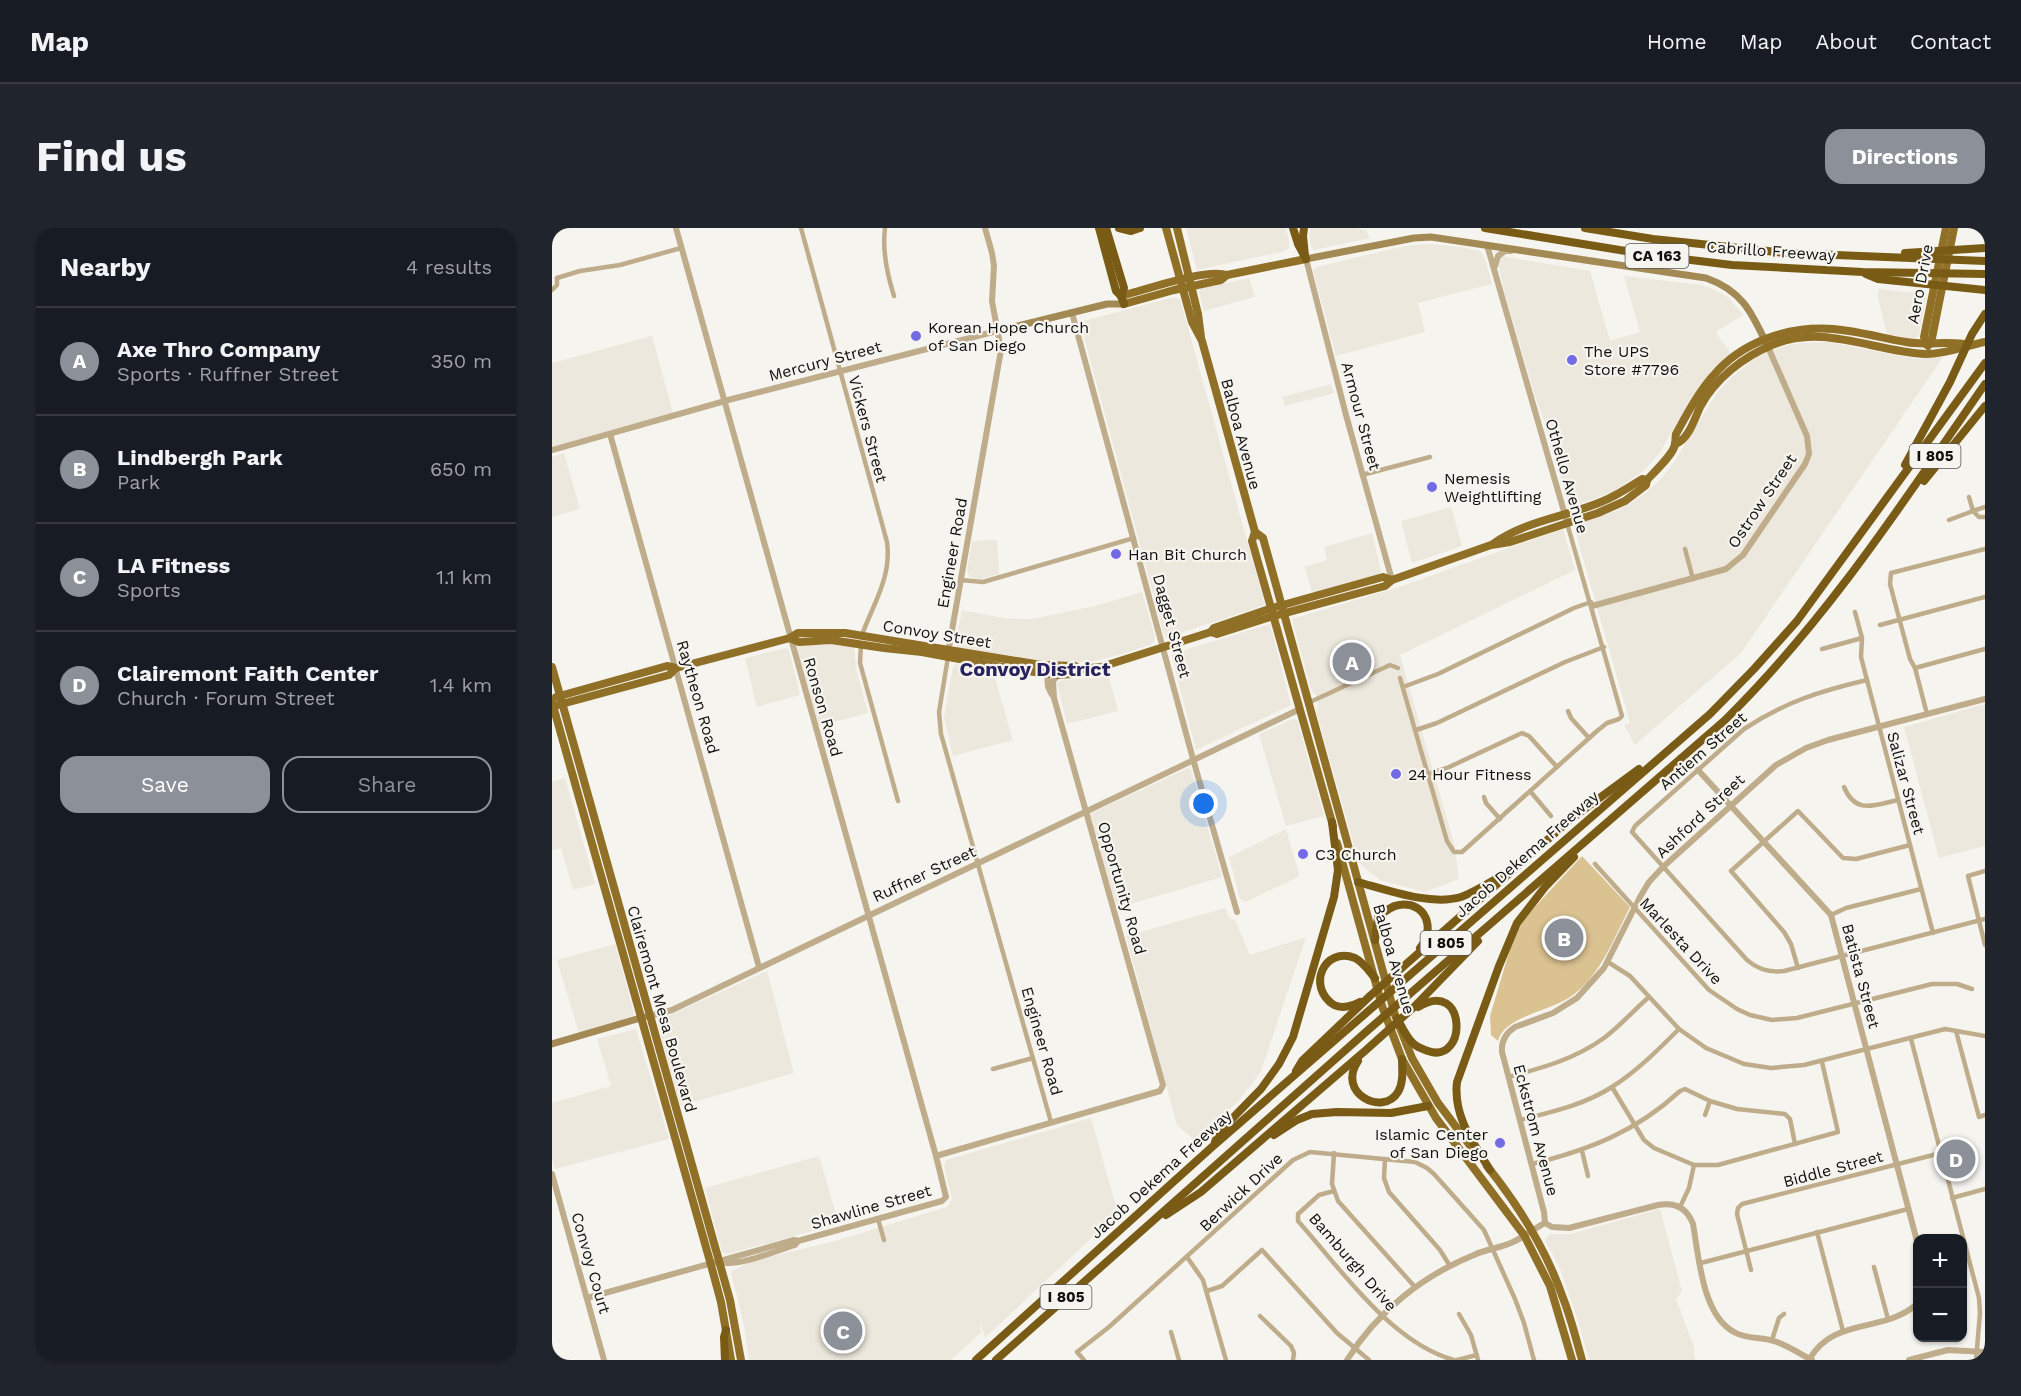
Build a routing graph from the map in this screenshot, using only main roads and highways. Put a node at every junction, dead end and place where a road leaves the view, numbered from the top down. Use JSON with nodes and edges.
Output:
{"nodes":[{"id":1,"x":1099,"y":228,"type":"edge"},
{"id":2,"x":1106,"y":228,"type":"edge"},
{"id":3,"x":1119,"y":228,"type":"edge"},
{"id":4,"x":1140,"y":228,"type":"edge"},
{"id":5,"x":1166,"y":228,"type":"edge"},
{"id":6,"x":1177,"y":228,"type":"edge"},
{"id":7,"x":1293,"y":228,"type":"edge"},
{"id":8,"x":1304,"y":228,"type":"edge"},
{"id":9,"x":1485,"y":228,"type":"edge"},
{"id":10,"x":1585,"y":228,"type":"edge"},
{"id":11,"x":1946,"y":228,"type":"edge"},
{"id":12,"x":1954,"y":228,"type":"edge"},
{"id":13,"x":1946,"y":243,"type":"junction"},
{"id":14,"x":1985,"y":248,"type":"edge"},
{"id":15,"x":1891,"y":257,"type":"junction"},
{"id":16,"x":1306,"y":259,"type":"junction"},
{"id":17,"x":1985,"y":261,"type":"edge"},
{"id":18,"x":1863,"y":272,"type":"junction"},
{"id":19,"x":1985,"y":274,"type":"edge"},
{"id":20,"x":1191,"y":282,"type":"junction"},
{"id":21,"x":1181,"y":284,"type":"junction"},
{"id":22,"x":1985,"y":290,"type":"edge"},
{"id":23,"x":1122,"y":300,"type":"junction"},
{"id":24,"x":1985,"y":314,"type":"edge"},
{"id":25,"x":998,"y":331,"type":"road end"},
{"id":26,"x":1202,"y":341,"type":"junction"},
{"id":27,"x":1985,"y":342,"type":"edge"},
{"id":28,"x":1766,"y":343,"type":"junction"},
{"id":29,"x":1928,"y":344,"type":"junction"},
{"id":30,"x":1970,"y":345,"type":"junction"},
{"id":31,"x":1926,"y":354,"type":"junction"},
{"id":32,"x":1985,"y":363,"type":"edge"},
{"id":33,"x":1985,"y":384,"type":"edge"},
{"id":34,"x":1985,"y":406,"type":"edge"},
{"id":35,"x":1647,"y":480,"type":"junction"},
{"id":36,"x":1634,"y":484,"type":"junction"},
{"id":37,"x":1886,"y":500,"type":"junction"},
{"id":38,"x":1611,"y":507,"type":"junction"},
{"id":39,"x":1566,"y":518,"type":"junction"},
{"id":40,"x":1886,"y":528,"type":"junction"},
{"id":41,"x":1255,"y":532,"type":"junction"},
{"id":42,"x":1283,"y":610,"type":"junction"},
{"id":43,"x":1273,"y":612,"type":"junction"},
{"id":44,"x":790,"y":638,"type":"junction"},
{"id":45,"x":861,"y":640,"type":"junction"},
{"id":46,"x":948,"y":653,"type":"junction"},
{"id":47,"x":552,"y":667,"type":"edge"},
{"id":48,"x":1078,"y":668,"type":"junction"},
{"id":49,"x":1288,"y":668,"type":"junction"},
{"id":50,"x":1047,"y":674,"type":"junction"},
{"id":51,"x":555,"y":702,"type":"edge"},
{"id":52,"x":1308,"y":703,"type":"junction"},
{"id":53,"x":1300,"y":709,"type":"junction"},
{"id":54,"x":1681,"y":739,"type":"junction"},
{"id":55,"x":1326,"y":767,"type":"junction"},
{"id":56,"x":1332,"y":822,"type":"junction"},
{"id":57,"x":1604,"y":824,"type":"junction"},
{"id":58,"x":1515,"y":868,"type":"junction"},
{"id":59,"x":1358,"y":882,"type":"junction"},
{"id":60,"x":1518,"y":900,"type":"junction"},
{"id":61,"x":1375,"y":940,"type":"junction"},
{"id":62,"x":1404,"y":966,"type":"junction"},
{"id":63,"x":1374,"y":978,"type":"junction"},
{"id":64,"x":1371,"y":995,"type":"junction"},
{"id":65,"x":646,"y":1017,"type":"junction"},
{"id":66,"x":1399,"y":1017,"type":"junction"},
{"id":67,"x":1402,"y":1029,"type":"junction"},
{"id":68,"x":552,"y":1044,"type":"edge"},
{"id":69,"x":1366,"y":1050,"type":"junction"},
{"id":70,"x":1401,"y":1059,"type":"junction"},
{"id":71,"x":1291,"y":1078,"type":"junction"},
{"id":72,"x":1428,"y":1106,"type":"junction"},
{"id":73,"x":1212,"y":1147,"type":"junction"},
{"id":74,"x":1237,"y":1161,"type":"junction"},
{"id":75,"x":1490,"y":1170,"type":"junction"},
{"id":76,"x":1137,"y":1235,"type":"junction"},
{"id":77,"x":715,"y":1263,"type":"junction"},
{"id":78,"x":726,"y":1330,"type":"junction"},
{"id":79,"x":725,"y":1360,"type":"edge"},
{"id":80,"x":731,"y":1360,"type":"edge"},
{"id":81,"x":741,"y":1360,"type":"edge"},
{"id":82,"x":974,"y":1360,"type":"edge"},
{"id":83,"x":996,"y":1360,"type":"edge"},
{"id":84,"x":1572,"y":1360,"type":"edge"},
{"id":85,"x":1582,"y":1360,"type":"edge"}],
"edges":[{"from":1,"to":23,"type":"highway"},
{"from":2,"to":23,"type":"highway"},
{"from":3,"to":4,"type":"highway"},
{"from":5,"to":21,"type":"main road","name":"Balboa Avenue"},
{"from":6,"to":20,"type":"main road","name":"Balboa Avenue"},
{"from":7,"to":16,"type":"highway"},
{"from":8,"to":16,"type":"highway"},
{"from":9,"to":18,"type":"highway","name":"Cabrillo Freeway","number":"CA 163"},
{"from":10,"to":15,"type":"highway","name":"Cabrillo Freeway","number":"CA 163"},
{"from":11,"to":13,"type":"main road","name":"Aero Drive"},
{"from":12,"to":13,"type":"main road","name":"Aero Drive"},
{"from":13,"to":29,"type":"main road","name":"Aero Drive"},
{"from":14,"to":15,"type":"highway"},
{"from":15,"to":17,"type":"highway","name":"Cabrillo Freeway","number":"CA 163"},
{"from":16,"to":20,"type":"main road","name":"Mercury Street"},
{"from":16,"to":28,"type":"main road"},
{"from":18,"to":19,"type":"highway","name":"Cabrillo Freeway","number":"CA 163"},
{"from":18,"to":22,"type":"highway"},
{"from":20,"to":21,"type":"main road","name":"Mercury Street"},
{"from":20,"to":26,"type":"main road","name":"Balboa Avenue"},
{"from":21,"to":23,"type":"main road","name":"Mercury Street"},
{"from":21,"to":26,"type":"main road","name":"Balboa Avenue"},
{"from":23,"to":25,"type":"main road","name":"Mercury Street"},
{"from":24,"to":37,"type":"highway"},
{"from":26,"to":41,"type":"main road","name":"Balboa Avenue"},
{"from":27,"to":30,"type":"main road","name":"Convoy Street"},
{"from":28,"to":29,"type":"main road","name":"Convoy Street"},
{"from":28,"to":31,"type":"main road","name":"Convoy Street"},
{"from":28,"to":35,"type":"main road","name":"Convoy Street"},
{"from":29,"to":30,"type":"main road","name":"Convoy Street"},
{"from":29,"to":31,"type":"main road","name":"Aero Drive"},
{"from":30,"to":31,"type":"main road","name":"Convoy Street"},
{"from":32,"to":37,"type":"highway","name":"Jacob Dekema Freeway","number":"I 805"},
{"from":33,"to":40,"type":"highway","name":"Jacob Dekema Freeway","number":"I 805"},
{"from":34,"to":40,"type":"highway"},
{"from":35,"to":36,"type":"main road","name":"Convoy Street"},
{"from":35,"to":38,"type":"main road","name":"Convoy Street"},
{"from":36,"to":38,"type":"main road"},
{"from":36,"to":39,"type":"main road","name":"Convoy Street"},
{"from":37,"to":54,"type":"highway","name":"Jacob Dekema Freeway","number":"I 805"},
{"from":38,"to":39,"type":"main road","name":"Convoy Street"},
{"from":39,"to":42,"type":"main road","name":"Convoy Street"},
{"from":40,"to":57,"type":"highway","name":"Jacob Dekema Freeway","number":"I 805"},
{"from":41,"to":42,"type":"main road","name":"Balboa Avenue"},
{"from":41,"to":43,"type":"main road","name":"Balboa Avenue"},
{"from":42,"to":43,"type":"main road","name":"Convoy Street"},
{"from":42,"to":52,"type":"main road","name":"Balboa Avenue"},
{"from":43,"to":48,"type":"main road","name":"Convoy Street"},
{"from":43,"to":49,"type":"main road","name":"Balboa Avenue"},
{"from":44,"to":45,"type":"main road","name":"Convoy Street"},
{"from":44,"to":45,"type":"main road","name":"Convoy Street"},
{"from":44,"to":51,"type":"main road","name":"Convoy Street"},
{"from":45,"to":46,"type":"main road","name":"Convoy Street"},
{"from":45,"to":46,"type":"main road","name":"Convoy Street"},
{"from":46,"to":48,"type":"main road","name":"Convoy Street"},
{"from":46,"to":50,"type":"main road","name":"Convoy Street"},
{"from":47,"to":51,"type":"main road","name":"Clairemont Mesa Boulevard"},
{"from":48,"to":50,"type":"main road","name":"Convoy Street"},
{"from":48,"to":50,"type":"main road"},
{"from":49,"to":52,"type":"main road"},
{"from":49,"to":53,"type":"main road","name":"Balboa Avenue"},
{"from":51,"to":65,"type":"main road","name":"Clairemont Mesa Boulevard"},
{"from":52,"to":55,"type":"main road","name":"Balboa Avenue"},
{"from":53,"to":55,"type":"main road"},
{"from":53,"to":56,"type":"main road","name":"Balboa Avenue"},
{"from":54,"to":58,"type":"highway"},
{"from":54,"to":71,"type":"highway","name":"Jacob Dekema Freeway","number":"I 805"},
{"from":55,"to":59,"type":"main road","name":"Balboa Avenue"},
{"from":56,"to":63,"type":"main road","name":"Balboa Avenue"},
{"from":56,"to":73,"type":"highway"},
{"from":57,"to":60,"type":"highway","name":"Jacob Dekema Freeway","number":"I 805"},
{"from":57,"to":75,"type":"highway"},
{"from":58,"to":59,"type":"highway"},
{"from":58,"to":62,"type":"highway"},
{"from":59,"to":61,"type":"main road","name":"Balboa Avenue"},
{"from":60,"to":66,"type":"highway"},
{"from":60,"to":76,"type":"highway","name":"Jacob Dekema Freeway","number":"I 805"},
{"from":61,"to":62,"type":"highway"},
{"from":61,"to":66,"type":"main road","name":"Balboa Avenue"},
{"from":62,"to":64,"type":"highway"},
{"from":63,"to":64,"type":"highway"},
{"from":63,"to":70,"type":"main road","name":"Balboa Avenue"},
{"from":64,"to":71,"type":"highway"},
{"from":65,"to":68,"type":"main road","name":"Ruffner Street"},
{"from":65,"to":77,"type":"main road","name":"Clairemont Mesa Boulevard"},
{"from":66,"to":67,"type":"highway"},
{"from":66,"to":67,"type":"highway"},
{"from":66,"to":69,"type":"highway"},
{"from":67,"to":75,"type":"main road","name":"Balboa Avenue"},
{"from":69,"to":70,"type":"highway"},
{"from":69,"to":74,"type":"highway"},
{"from":70,"to":72,"type":"main road","name":"Balboa Avenue"},
{"from":71,"to":73,"type":"highway","name":"Jacob Dekema Freeway","number":"I 805"},
{"from":72,"to":74,"type":"highway"},
{"from":72,"to":84,"type":"main road","name":"Balboa Avenue"},
{"from":73,"to":82,"type":"highway","name":"Jacob Dekema Freeway","number":"I 805"},
{"from":74,"to":76,"type":"highway"},
{"from":75,"to":85,"type":"main road","name":"Balboa Avenue"},
{"from":76,"to":83,"type":"highway","name":"Jacob Dekema Freeway","number":"I 805"},
{"from":77,"to":78,"type":"main road","name":"Clairemont Mesa Boulevard"},
{"from":77,"to":81,"type":"main road","name":"Clairemont Mesa Boulevard"},
{"from":78,"to":79,"type":"highway"},
{"from":78,"to":80,"type":"main road","name":"Clairemont Mesa Boulevard"}]}
